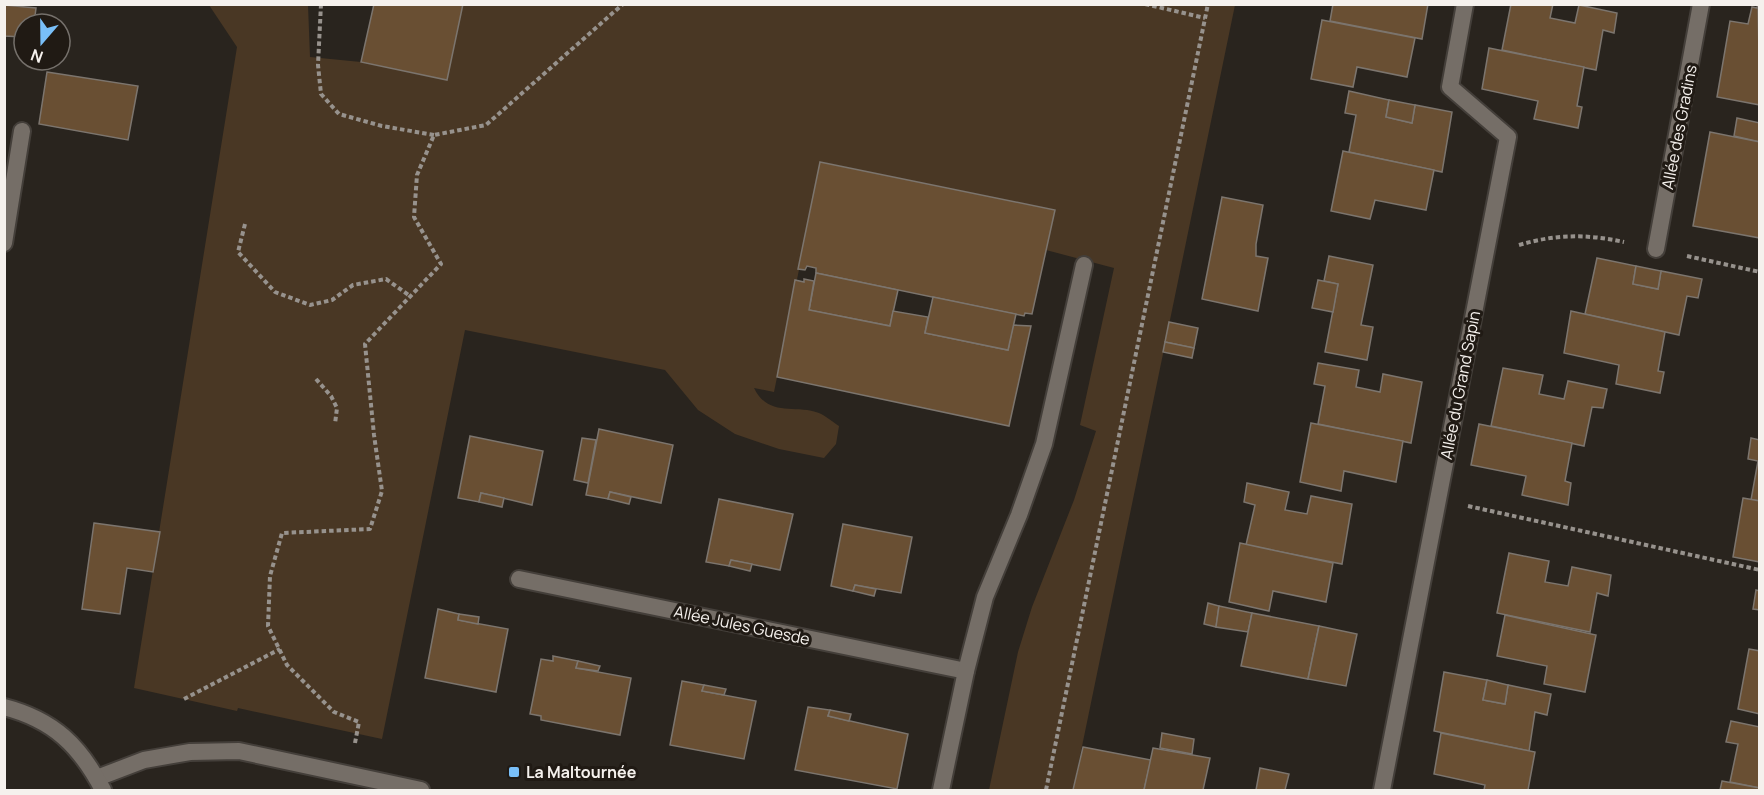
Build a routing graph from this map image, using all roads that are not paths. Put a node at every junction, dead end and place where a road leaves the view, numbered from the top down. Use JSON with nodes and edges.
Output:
{"nodes":[{"id":1,"x":1465,"y":4,"type":"edge"},
{"id":2,"x":1701,"y":4,"type":"edge"},
{"id":3,"x":22,"y":131,"type":"dead end"},
{"id":4,"x":4,"y":243,"type":"edge"},
{"id":5,"x":1656,"y":249,"type":"dead end"},
{"id":6,"x":1084,"y":265,"type":"dead end"},
{"id":7,"x":519,"y":579,"type":"dead end"},
{"id":8,"x":966,"y":670,"type":"junction"},
{"id":9,"x":4,"y":707,"type":"edge"},
{"id":10,"x":100,"y":784,"type":"edge"},
{"id":11,"x":420,"y":790,"type":"edge"},
{"id":12,"x":941,"y":790,"type":"edge"},
{"id":13,"x":1382,"y":790,"type":"edge"}],
"edges":[{"from":1,"to":13,"type":"street","name":"Allée du Grand Sapin"},
{"from":2,"to":5,"type":"street","name":"Allée des Gradins"},
{"from":3,"to":4,"type":"street"},
{"from":6,"to":8,"type":"street"},
{"from":7,"to":8,"type":"street","name":"Allée Jules Guesde"},
{"from":8,"to":12,"type":"street"},
{"from":9,"to":10,"type":"street"},
{"from":10,"to":11,"type":"street"}]}
